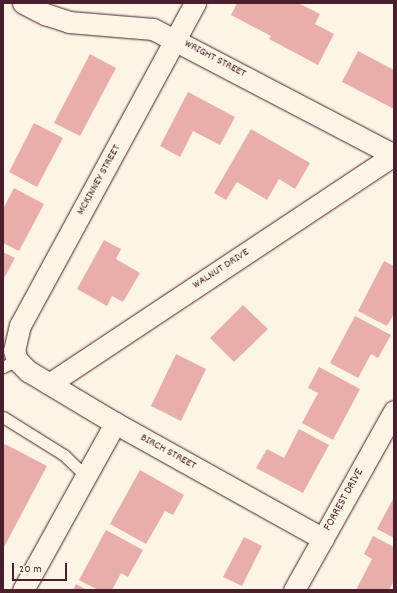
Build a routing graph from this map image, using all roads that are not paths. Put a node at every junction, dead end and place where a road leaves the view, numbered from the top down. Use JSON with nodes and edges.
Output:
{"nodes":[{"id":1,"x":23,"y":3,"type":"edge"},
{"id":2,"x":195,"y":3,"type":"edge"},
{"id":3,"x":176,"y":39,"type":"junction"},
{"id":4,"x":394,"y":155,"type":"edge"},
{"id":5,"x":10,"y":364,"type":"edge"},
{"id":6,"x":49,"y":384,"type":"junction"},
{"id":7,"x":394,"y":411,"type":"edge"},
{"id":8,"x":3,"y":417,"type":"edge"},
{"id":9,"x":115,"y":423,"type":"junction"},
{"id":10,"x":86,"y":476,"type":"junction"},
{"id":11,"x":323,"y":538,"type":"junction"},
{"id":12,"x":23,"y":590,"type":"edge"},
{"id":13,"x":294,"y":590,"type":"edge"}],
"edges":[{"from":1,"to":3,"type":"street","name":"WRIGHT STREET"},
{"from":2,"to":3,"type":"street","name":"MCKINNEY STREET"},
{"from":3,"to":4,"type":"street","name":"WRIGHT STREET"},
{"from":3,"to":5,"type":"street","name":"MCKINNEY STREET"},
{"from":4,"to":6,"type":"street","name":"WALNUT DRIVE"},
{"from":5,"to":6,"type":"street","name":"BIRCH STREET"},
{"from":6,"to":9,"type":"street","name":"BIRCH STREET"},
{"from":7,"to":11,"type":"street","name":"FORREST DRIVE"},
{"from":8,"to":10,"type":"lane"},
{"from":9,"to":10,"type":"street"},
{"from":9,"to":11,"type":"street","name":"BIRCH STREET"},
{"from":10,"to":12,"type":"street"},
{"from":11,"to":13,"type":"street","name":"FORREST DRIVE"}]}
